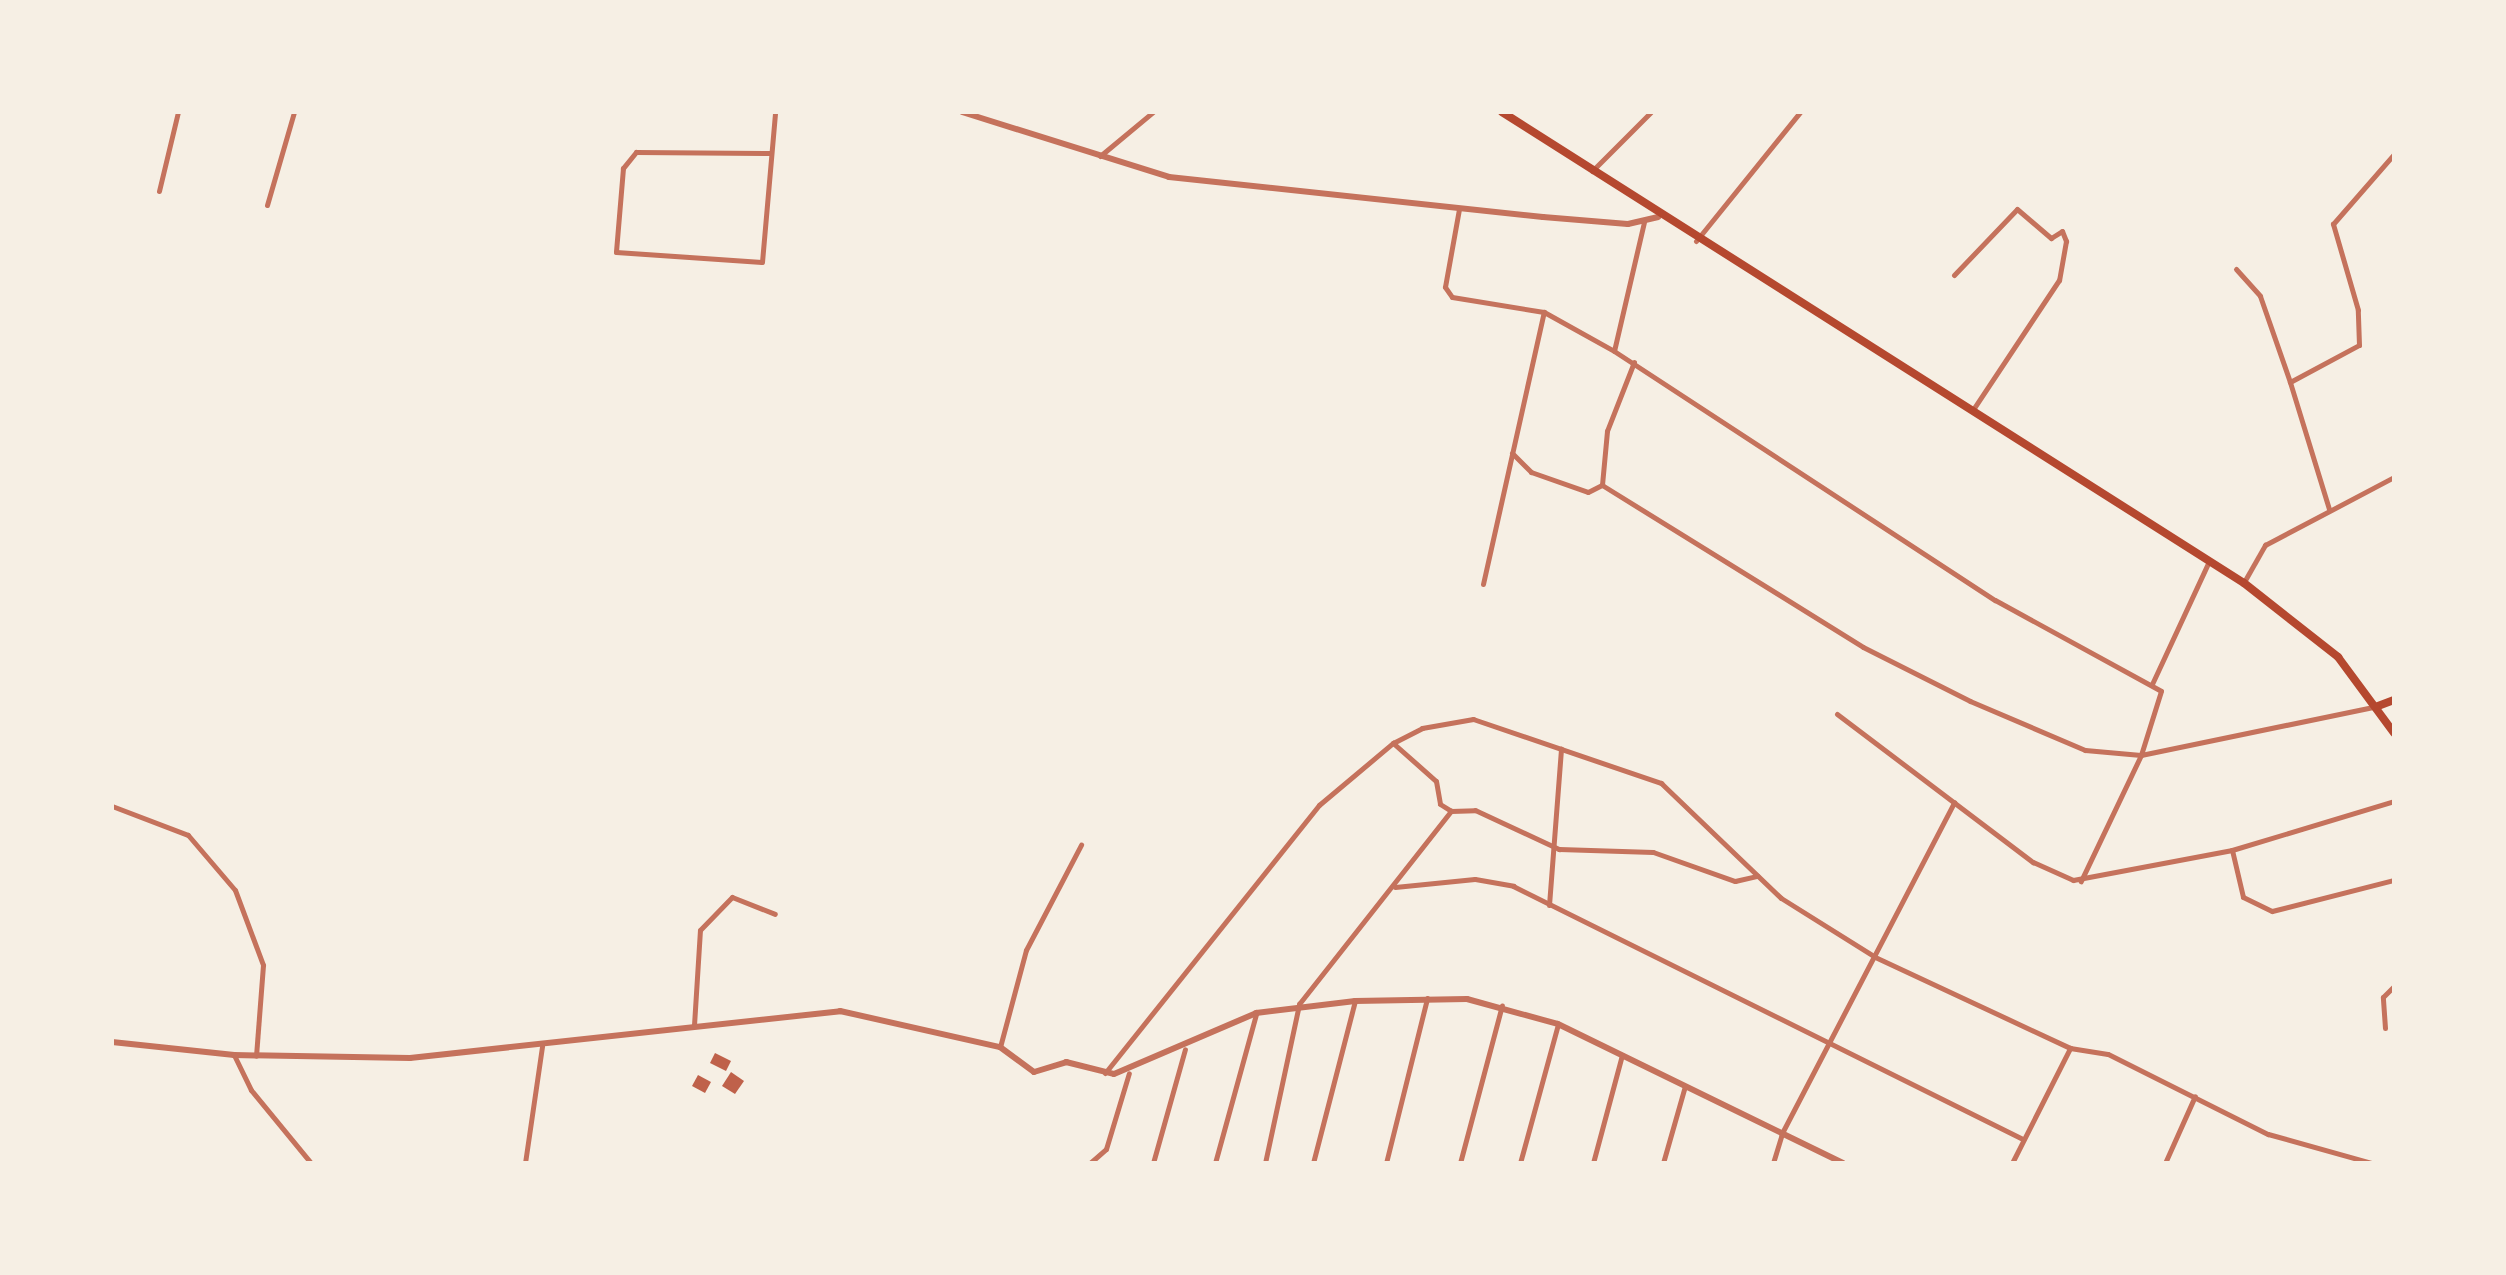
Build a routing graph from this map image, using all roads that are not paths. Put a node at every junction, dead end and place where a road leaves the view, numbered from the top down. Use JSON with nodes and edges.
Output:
{"nodes":[{"id":1,"x":178,"y":112,"type":"edge"},
{"id":2,"x":294,"y":112,"type":"edge"},
{"id":3,"x":775,"y":112,"type":"edge"},
{"id":4,"x":962,"y":112,"type":"edge"},
{"id":5,"x":1153,"y":112,"type":"edge"},
{"id":6,"x":1502,"y":112,"type":"edge"},
{"id":7,"x":1651,"y":112,"type":"edge"},
{"id":8,"x":1800,"y":112,"type":"edge"},
{"id":9,"x":973,"y":114,"type":"edge"},
{"id":10,"x":771,"y":153,"type":"junction"},
{"id":11,"x":2394,"y":154,"type":"edge"},
{"id":12,"x":1100,"y":157,"type":"junction"},
{"id":13,"x":1591,"y":172,"type":"junction"},
{"id":14,"x":159,"y":191,"type":"dead end"},
{"id":15,"x":267,"y":205,"type":"dead end"},
{"id":16,"x":1459,"y":209,"type":"junction"},
{"id":17,"x":1658,"y":217,"type":"junction"},
{"id":18,"x":1644,"y":222,"type":"junction"},
{"id":19,"x":1696,"y":241,"type":"junction"},
{"id":20,"x":2236,"y":269,"type":"dead end"},
{"id":21,"x":1954,"y":275,"type":"dead end"},
{"id":22,"x":1544,"y":312,"type":"junction"},
{"id":23,"x":1614,"y":351,"type":"junction"},
{"id":24,"x":1634,"y":362,"type":"junction"},
{"id":25,"x":2290,"y":382,"type":"junction"},
{"id":26,"x":1972,"y":412,"type":"junction"},
{"id":27,"x":1512,"y":452,"type":"junction"},
{"id":28,"x":2394,"y":477,"type":"edge"},
{"id":29,"x":1602,"y":485,"type":"junction"},
{"id":30,"x":2329,"y":509,"type":"junction"},
{"id":31,"x":2209,"y":561,"type":"junction"},
{"id":32,"x":2244,"y":583,"type":"junction"},
{"id":33,"x":1483,"y":584,"type":"dead end"},
{"id":34,"x":2152,"y":684,"type":"junction"},
{"id":35,"x":2394,"y":700,"type":"edge"},
{"id":36,"x":2378,"y":706,"type":"junction"},
{"id":37,"x":1837,"y":714,"type":"dead end"},
{"id":38,"x":2394,"y":733,"type":"edge"},
{"id":39,"x":1393,"y":743,"type":"junction"},
{"id":40,"x":1561,"y":748,"type":"junction"},
{"id":41,"x":2141,"y":755,"type":"junction"},
{"id":42,"x":2394,"y":801,"type":"edge"},
{"id":43,"x":1954,"y":802,"type":"junction"},
{"id":44,"x":112,"y":806,"type":"edge"},
{"id":45,"x":1451,"y":811,"type":"junction"},
{"id":46,"x":1081,"y":845,"type":"dead end"},
{"id":47,"x":1559,"y":849,"type":"junction"},
{"id":48,"x":2232,"y":850,"type":"junction"},
{"id":49,"x":1757,"y":876,"type":"junction"},
{"id":50,"x":2394,"y":880,"type":"edge"},
{"id":51,"x":2081,"y":881,"type":"junction"},
{"id":52,"x":1394,"y":887,"type":"junction"},
{"id":53,"x":1549,"y":905,"type":"junction"},
{"id":54,"x":775,"y":914,"type":"dead end"},
{"id":55,"x":1875,"y":957,"type":"junction"},
{"id":56,"x":2394,"y":986,"type":"edge"},
{"id":57,"x":1427,"y":997,"type":"junction"},
{"id":58,"x":1355,"y":1001,"type":"junction"},
{"id":59,"x":1299,"y":1004,"type":"junction"},
{"id":60,"x":1502,"y":1005,"type":"junction"},
{"id":61,"x":1256,"y":1013,"type":"junction"},
{"id":62,"x":1558,"y":1024,"type":"junction"},
{"id":63,"x":694,"y":1025,"type":"junction"},
{"id":64,"x":2385,"y":1028,"type":"dead end"},
{"id":65,"x":112,"y":1042,"type":"edge"},
{"id":66,"x":542,"y":1046,"type":"junction"},
{"id":67,"x":1833,"y":1046,"type":"junction"},
{"id":68,"x":1000,"y":1047,"type":"junction"},
{"id":69,"x":2070,"y":1048,"type":"junction"},
{"id":70,"x":1185,"y":1049,"type":"junction"},
{"id":71,"x":234,"y":1055,"type":"junction"},
{"id":72,"x":1622,"y":1055,"type":"junction"},
{"id":73,"x":256,"y":1056,"type":"junction"},
{"id":74,"x":1104,"y":1073,"type":"junction"},
{"id":75,"x":1129,"y":1073,"type":"junction"},
{"id":76,"x":1685,"y":1086,"type":"junction"},
{"id":77,"x":2195,"y":1096,"type":"junction"},
{"id":78,"x":1782,"y":1133,"type":"junction"},
{"id":79,"x":2023,"y":1139,"type":"junction"},
{"id":80,"x":311,"y":1163,"type":"edge"},
{"id":81,"x":525,"y":1163,"type":"edge"},
{"id":82,"x":1090,"y":1163,"type":"edge"},
{"id":83,"x":1153,"y":1163,"type":"edge"},
{"id":84,"x":1215,"y":1163,"type":"edge"},
{"id":85,"x":1265,"y":1163,"type":"edge"},
{"id":86,"x":1313,"y":1163,"type":"edge"},
{"id":87,"x":1386,"y":1163,"type":"edge"},
{"id":88,"x":1460,"y":1163,"type":"edge"},
{"id":89,"x":1520,"y":1163,"type":"edge"},
{"id":90,"x":1593,"y":1163,"type":"edge"},
{"id":91,"x":1663,"y":1163,"type":"edge"},
{"id":92,"x":1773,"y":1163,"type":"edge"},
{"id":93,"x":1843,"y":1163,"type":"edge"},
{"id":94,"x":2012,"y":1163,"type":"edge"},
{"id":95,"x":2165,"y":1163,"type":"edge"},
{"id":96,"x":2372,"y":1163,"type":"edge"}],
"edges":[{"from":1,"to":14,"type":"street"},
{"from":2,"to":15,"type":"street"},
{"from":3,"to":10,"type":"street"},
{"from":4,"to":9,"type":"street"},
{"from":5,"to":12,"type":"street"},
{"from":6,"to":13,"type":"main road"},
{"from":7,"to":13,"type":"street"},
{"from":8,"to":19,"type":"street"},
{"from":9,"to":12,"type":"street"},
{"from":10,"to":10,"type":"street"},
{"from":11,"to":25,"type":"street"},
{"from":12,"to":16,"type":"street"},
{"from":13,"to":17,"type":"main road"},
{"from":16,"to":18,"type":"street"},
{"from":16,"to":22,"type":"street"},
{"from":17,"to":18,"type":"street"},
{"from":17,"to":19,"type":"main road"},
{"from":18,"to":23,"type":"street"},
{"from":19,"to":26,"type":"main road"},
{"from":20,"to":25,"type":"street"},
{"from":21,"to":26,"type":"street"},
{"from":22,"to":23,"type":"street"},
{"from":22,"to":27,"type":"street"},
{"from":23,"to":24,"type":"street"},
{"from":24,"to":29,"type":"street"},
{"from":24,"to":34,"type":"street"},
{"from":25,"to":30,"type":"street"},
{"from":26,"to":31,"type":"main road"},
{"from":27,"to":29,"type":"street"},
{"from":27,"to":33,"type":"street"},
{"from":28,"to":30,"type":"street"},
{"from":29,"to":41,"type":"street"},
{"from":30,"to":32,"type":"street"},
{"from":31,"to":32,"type":"main road"},
{"from":31,"to":34,"type":"street"},
{"from":32,"to":36,"type":"main road"},
{"from":34,"to":41,"type":"street"},
{"from":35,"to":36,"type":"main road"},
{"from":36,"to":38,"type":"main road"},
{"from":36,"to":41,"type":"street"},
{"from":37,"to":43,"type":"street"},
{"from":39,"to":40,"type":"street"},
{"from":39,"to":45,"type":"street"},
{"from":39,"to":74,"type":"street"},
{"from":40,"to":47,"type":"street"},
{"from":40,"to":49,"type":"street"},
{"from":41,"to":51,"type":"street"},
{"from":42,"to":48,"type":"street"},
{"from":43,"to":51,"type":"street"},
{"from":43,"to":55,"type":"street"},
{"from":44,"to":73,"type":"street"},
{"from":45,"to":47,"type":"street"},
{"from":45,"to":52,"type":"street"},
{"from":46,"to":68,"type":"street"},
{"from":47,"to":49,"type":"street"},
{"from":47,"to":53,"type":"street"},
{"from":48,"to":50,"type":"street"},
{"from":48,"to":51,"type":"street"},
{"from":49,"to":55,"type":"street"},
{"from":52,"to":53,"type":"street"},
{"from":52,"to":59,"type":"street"},
{"from":53,"to":67,"type":"street"},
{"from":54,"to":63,"type":"street"},
{"from":55,"to":67,"type":"street"},
{"from":55,"to":69,"type":"street"},
{"from":56,"to":64,"type":"street"},
{"from":57,"to":58,"type":"street"},
{"from":57,"to":60,"type":"street"},
{"from":57,"to":87,"type":"street"},
{"from":58,"to":59,"type":"street"},
{"from":58,"to":86,"type":"street"},
{"from":59,"to":61,"type":"street"},
{"from":59,"to":85,"type":"street"},
{"from":60,"to":62,"type":"street"},
{"from":60,"to":88,"type":"street"},
{"from":61,"to":70,"type":"street"},
{"from":61,"to":84,"type":"street"},
{"from":62,"to":72,"type":"street"},
{"from":62,"to":89,"type":"street"},
{"from":63,"to":66,"type":"street"},
{"from":63,"to":68,"type":"street"},
{"from":65,"to":71,"type":"street"},
{"from":66,"to":73,"type":"street"},
{"from":66,"to":81,"type":"street"},
{"from":67,"to":78,"type":"street"},
{"from":67,"to":79,"type":"street"},
{"from":68,"to":74,"type":"street"},
{"from":69,"to":77,"type":"street"},
{"from":69,"to":79,"type":"street"},
{"from":70,"to":75,"type":"street"},
{"from":70,"to":83,"type":"street"},
{"from":71,"to":73,"type":"street"},
{"from":71,"to":80,"type":"street"},
{"from":72,"to":76,"type":"street"},
{"from":72,"to":90,"type":"street"},
{"from":74,"to":75,"type":"street"},
{"from":75,"to":82,"type":"street"},
{"from":76,"to":78,"type":"street"},
{"from":76,"to":91,"type":"street"},
{"from":77,"to":95,"type":"street"},
{"from":77,"to":96,"type":"street"},
{"from":78,"to":92,"type":"street"},
{"from":78,"to":93,"type":"street"},
{"from":79,"to":94,"type":"street"}]}
